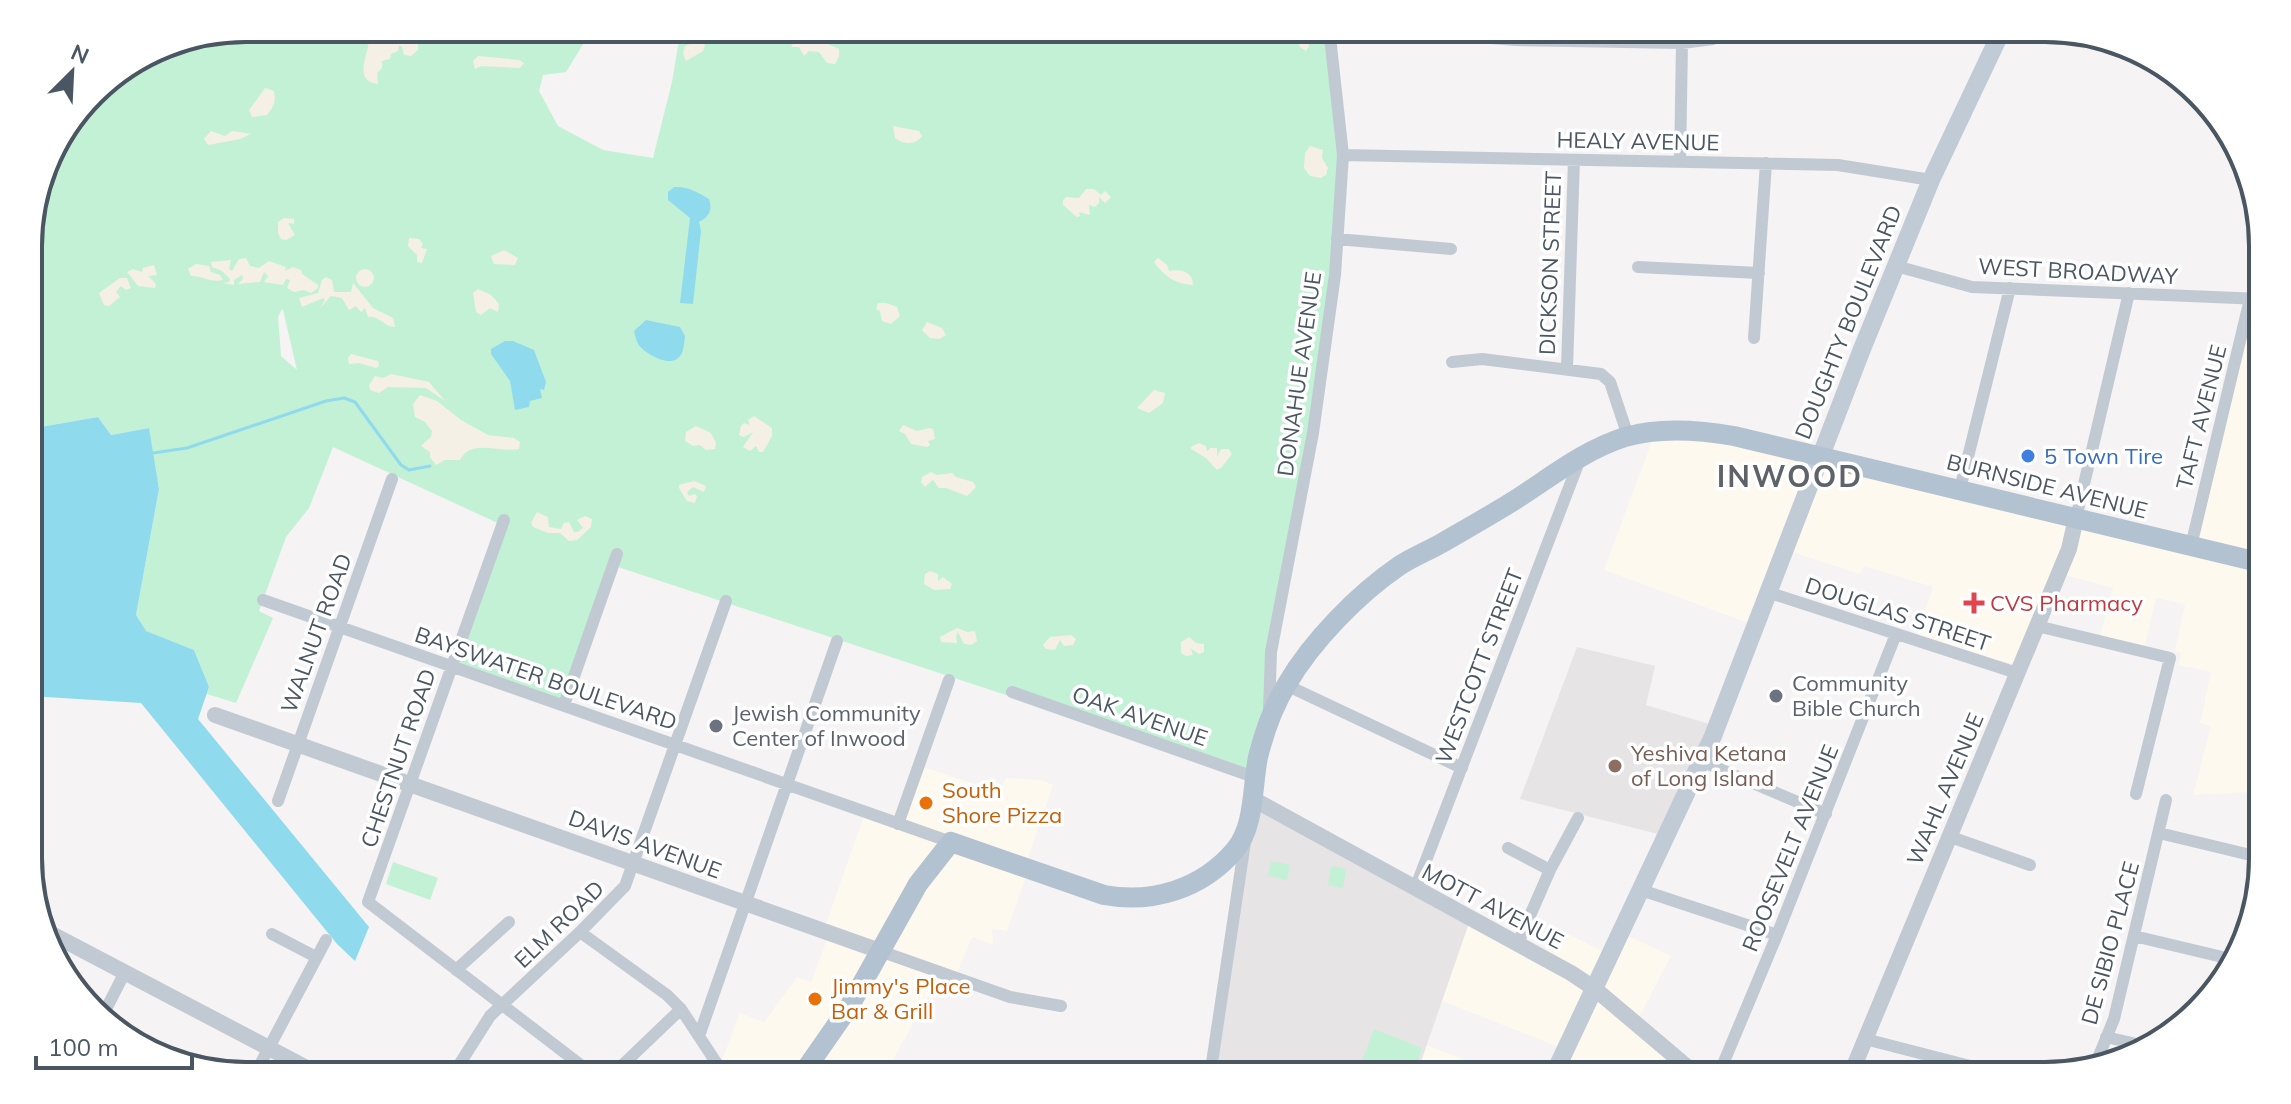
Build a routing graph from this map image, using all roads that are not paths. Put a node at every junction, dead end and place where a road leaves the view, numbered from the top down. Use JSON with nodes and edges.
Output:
{"nodes":[{"id":1,"x":1330,"y":42,"type":"edge"},
{"id":2,"x":1626,"y":42,"type":"edge"},
{"id":3,"x":1690,"y":42,"type":"edge"},
{"id":4,"x":1996,"y":42,"type":"edge"},
{"id":5,"x":1682,"y":43,"type":"junction"},
{"id":6,"x":1343,"y":155,"type":"junction"},
{"id":7,"x":1574,"y":160,"type":"junction"},
{"id":8,"x":1680,"y":162,"type":"junction"},
{"id":9,"x":1766,"y":163,"type":"junction"},
{"id":10,"x":1931,"y":180,"type":"junction"},
{"id":11,"x":1337,"y":239,"type":"junction"},
{"id":12,"x":1451,"y":249,"type":"dead end"},
{"id":13,"x":1896,"y":266,"type":"junction"},
{"id":14,"x":1638,"y":267,"type":"dead end"},
{"id":15,"x":1759,"y":273,"type":"junction"},
{"id":16,"x":2010,"y":288,"type":"junction"},
{"id":17,"x":2129,"y":293,"type":"junction"},
{"id":18,"x":2249,"y":299,"type":"edge"},
{"id":19,"x":2249,"y":326,"type":"edge"},
{"id":20,"x":1754,"y":338,"type":"dead end"},
{"id":21,"x":1452,"y":362,"type":"dead end"},
{"id":22,"x":1567,"y":368,"type":"junction"},
{"id":23,"x":1628,"y":436,"type":"junction"},
{"id":24,"x":1821,"y":456,"type":"junction"},
{"id":25,"x":1581,"y":457,"type":"junction"},
{"id":26,"x":392,"y":479,"type":"dead end"},
{"id":27,"x":1960,"y":489,"type":"junction"},
{"id":28,"x":2076,"y":518,"type":"junction"},
{"id":29,"x":504,"y":520,"type":"dead end"},
{"id":30,"x":2191,"y":546,"type":"junction"},
{"id":31,"x":617,"y":554,"type":"dead end"},
{"id":32,"x":2249,"y":560,"type":"edge"},
{"id":33,"x":1767,"y":592,"type":"junction"},
{"id":34,"x":263,"y":600,"type":"dead end"},
{"id":35,"x":726,"y":601,"type":"dead end"},
{"id":36,"x":2037,"y":626,"type":"junction"},
{"id":37,"x":340,"y":627,"type":"junction"},
{"id":38,"x":1896,"y":634,"type":"junction"},
{"id":39,"x":837,"y":641,"type":"dead end"},
{"id":40,"x":452,"y":666,"type":"junction"},
{"id":41,"x":2017,"y":673,"type":"junction"},
{"id":42,"x":949,"y":680,"type":"dead end"},
{"id":43,"x":1286,"y":685,"type":"junction"},
{"id":44,"x":1012,"y":692,"type":"dead end"},
{"id":45,"x":564,"y":705,"type":"junction"},
{"id":46,"x":215,"y":715,"type":"dead end"},
{"id":47,"x":1269,"y":723,"type":"junction"},
{"id":48,"x":298,"y":745,"type":"junction"},
{"id":49,"x":675,"y":745,"type":"junction"},
{"id":50,"x":1701,"y":761,"type":"junction"},
{"id":51,"x":1462,"y":768,"type":"junction"},
{"id":52,"x":1254,"y":777,"type":"junction"},
{"id":53,"x":410,"y":784,"type":"junction"},
{"id":54,"x":786,"y":785,"type":"junction"},
{"id":55,"x":2136,"y":794,"type":"dead end"},
{"id":56,"x":1251,"y":798,"type":"junction"},
{"id":57,"x":2166,"y":800,"type":"dead end"},
{"id":58,"x":278,"y":801,"type":"dead end"},
{"id":59,"x":1826,"y":814,"type":"junction"},
{"id":60,"x":1578,"y":818,"type":"dead end"},
{"id":61,"x":898,"y":824,"type":"junction"},
{"id":62,"x":1248,"y":825,"type":"junction"},
{"id":63,"x":2159,"y":833,"type":"junction"},
{"id":64,"x":1948,"y":836,"type":"junction"},
{"id":65,"x":951,"y":842,"type":"junction"},
{"id":66,"x":1508,"y":848,"type":"dead end"},
{"id":67,"x":2249,"y":855,"type":"edge"},
{"id":68,"x":633,"y":863,"type":"junction"},
{"id":69,"x":2030,"y":865,"type":"dead end"},
{"id":70,"x":1550,"y":870,"type":"junction"},
{"id":71,"x":1415,"y":889,"type":"junction"},
{"id":72,"x":1641,"y":890,"type":"junction"},
{"id":73,"x":745,"y":903,"type":"junction"},
{"id":74,"x":509,"y":922,"type":"dead end"},
{"id":75,"x":580,"y":932,"type":"junction"},
{"id":76,"x":272,"y":934,"type":"dead end"},
{"id":77,"x":1777,"y":935,"type":"junction"},
{"id":78,"x":2134,"y":936,"type":"junction"},
{"id":79,"x":59,"y":938,"type":"edge"},
{"id":80,"x":326,"y":940,"type":"dead end"},
{"id":81,"x":1518,"y":943,"type":"junction"},
{"id":82,"x":880,"y":951,"type":"junction"},
{"id":83,"x":316,"y":957,"type":"junction"},
{"id":84,"x":2223,"y":957,"type":"edge"},
{"id":85,"x":456,"y":970,"type":"junction"},
{"id":86,"x":125,"y":972,"type":"junction"},
{"id":87,"x":1595,"y":989,"type":"junction"},
{"id":88,"x":502,"y":1005,"type":"junction"},
{"id":89,"x":1061,"y":1006,"type":"dead end"},
{"id":90,"x":107,"y":1007,"type":"edge"},
{"id":91,"x":681,"y":1009,"type":"junction"},
{"id":92,"x":699,"y":1036,"type":"junction"},
{"id":93,"x":2106,"y":1037,"type":"junction"},
{"id":94,"x":1865,"y":1039,"type":"junction"},
{"id":95,"x":2131,"y":1043,"type":"edge"},
{"id":96,"x":269,"y":1048,"type":"junction"},
{"id":97,"x":2099,"y":1054,"type":"edge"},
{"id":98,"x":262,"y":1062,"type":"edge"},
{"id":99,"x":296,"y":1062,"type":"edge"},
{"id":100,"x":461,"y":1062,"type":"edge"},
{"id":101,"x":577,"y":1062,"type":"edge"},
{"id":102,"x":626,"y":1062,"type":"edge"},
{"id":103,"x":716,"y":1062,"type":"edge"},
{"id":104,"x":810,"y":1062,"type":"edge"},
{"id":105,"x":1212,"y":1062,"type":"edge"},
{"id":106,"x":1560,"y":1062,"type":"edge"},
{"id":107,"x":1681,"y":1062,"type":"edge"},
{"id":108,"x":1724,"y":1062,"type":"edge"},
{"id":109,"x":1856,"y":1062,"type":"edge"},
{"id":110,"x":1955,"y":1062,"type":"edge"}],
"edges":[{"from":1,"to":6,"type":"street","name":"DONAHUE AVENUE"},
{"from":2,"to":5,"type":"street"},
{"from":3,"to":5,"type":"street"},
{"from":4,"to":10,"type":"main road","name":"DOUGHTY BOULEVARD"},
{"from":5,"to":8,"type":"street"},
{"from":6,"to":7,"type":"street","name":"HEALY AVENUE"},
{"from":6,"to":11,"type":"street","name":"DONAHUE AVENUE"},
{"from":7,"to":8,"type":"street","name":"HEALY AVENUE"},
{"from":7,"to":22,"type":"street","name":"DICKSON STREET"},
{"from":8,"to":9,"type":"street","name":"HEALY AVENUE"},
{"from":9,"to":10,"type":"street","name":"HEALY AVENUE"},
{"from":9,"to":15,"type":"street"},
{"from":10,"to":13,"type":"main road","name":"DOUGHTY BOULEVARD"},
{"from":11,"to":12,"type":"street"},
{"from":11,"to":47,"type":"street","name":"DONAHUE AVENUE"},
{"from":13,"to":16,"type":"street","name":"WEST BROADWAY"},
{"from":13,"to":24,"type":"main road","name":"DOUGHTY BOULEVARD"},
{"from":14,"to":15,"type":"street"},
{"from":15,"to":20,"type":"street"},
{"from":16,"to":17,"type":"street","name":"WEST BROADWAY"},
{"from":16,"to":27,"type":"street"},
{"from":17,"to":18,"type":"street","name":"WEST BROADWAY"},
{"from":17,"to":28,"type":"street"},
{"from":19,"to":30,"type":"street","name":"TAFT AVENUE"},
{"from":21,"to":22,"type":"street"},
{"from":22,"to":23,"type":"street"},
{"from":23,"to":24,"type":"main road","name":"BURNSIDE AVENUE"},
{"from":23,"to":25,"type":"main road","name":"BURNSIDE AVENUE"},
{"from":24,"to":27,"type":"main road","name":"BURNSIDE AVENUE"},
{"from":24,"to":33,"type":"main road","name":"DOUGHTY BOULEVARD"},
{"from":25,"to":43,"type":"main road","name":"BURNSIDE AVENUE"},
{"from":25,"to":51,"type":"street","name":"WESTCOTT STREET"},
{"from":26,"to":37,"type":"street","name":"WALNUT ROAD"},
{"from":27,"to":28,"type":"main road","name":"BURNSIDE AVENUE"},
{"from":28,"to":30,"type":"main road","name":"BURNSIDE AVENUE"},
{"from":28,"to":36,"type":"street","name":"WAHL AVENUE"},
{"from":29,"to":40,"type":"street","name":"CHESTNUT ROAD"},
{"from":30,"to":32,"type":"main road","name":"BURNSIDE AVENUE"},
{"from":31,"to":45,"type":"street"},
{"from":33,"to":38,"type":"street","name":"DOUGLAS STREET"},
{"from":33,"to":50,"type":"main road","name":"DOUGHTY BOULEVARD"},
{"from":34,"to":37,"type":"street","name":"BAYSWATER BOULEVARD"},
{"from":35,"to":49,"type":"street","name":"ELM ROAD"},
{"from":36,"to":41,"type":"street","name":"WAHL AVENUE"},
{"from":36,"to":55,"type":"street"},
{"from":37,"to":40,"type":"street","name":"BAYSWATER BOULEVARD"},
{"from":37,"to":48,"type":"street","name":"WALNUT ROAD"},
{"from":38,"to":41,"type":"street","name":"DOUGLAS STREET"},
{"from":38,"to":59,"type":"street","name":"ROOSEVELT AVENUE"},
{"from":39,"to":54,"type":"street"},
{"from":40,"to":45,"type":"street","name":"BAYSWATER BOULEVARD"},
{"from":40,"to":53,"type":"street","name":"CHESTNUT ROAD"},
{"from":41,"to":64,"type":"street","name":"WAHL AVENUE"},
{"from":42,"to":61,"type":"street"},
{"from":43,"to":47,"type":"main road","name":"BURNSIDE AVENUE"},
{"from":43,"to":51,"type":"street"},
{"from":44,"to":52,"type":"street","name":"OAK AVENUE"},
{"from":45,"to":49,"type":"street","name":"BAYSWATER BOULEVARD"},
{"from":46,"to":48,"type":"street","name":"DAVIS AVENUE"},
{"from":47,"to":52,"type":"main road","name":"BURNSIDE AVENUE"},
{"from":48,"to":53,"type":"street","name":"DAVIS AVENUE"},
{"from":48,"to":58,"type":"street","name":"WALNUT ROAD"},
{"from":49,"to":54,"type":"street","name":"BAYSWATER BOULEVARD"},
{"from":49,"to":68,"type":"street","name":"ELM ROAD"},
{"from":50,"to":59,"type":"street"},
{"from":50,"to":72,"type":"main road","name":"DOUGHTY BOULEVARD"},
{"from":51,"to":71,"type":"street","name":"WESTCOTT STREET"},
{"from":52,"to":56,"type":"main road","name":"BURNSIDE AVENUE"},
{"from":53,"to":68,"type":"street","name":"DAVIS AVENUE"},
{"from":53,"to":85,"type":"street","name":"CHESTNUT ROAD"},
{"from":54,"to":61,"type":"street","name":"BAYSWATER BOULEVARD"},
{"from":54,"to":73,"type":"street"},
{"from":56,"to":62,"type":"main road","name":"BURNSIDE AVENUE"},
{"from":56,"to":71,"type":"street","name":"MOTT AVENUE"},
{"from":57,"to":63,"type":"street","name":"DE SIBIO PLACE"},
{"from":59,"to":77,"type":"street","name":"ROOSEVELT AVENUE"},
{"from":60,"to":70,"type":"street"},
{"from":61,"to":65,"type":"street","name":"BAYSWATER BOULEVARD"},
{"from":62,"to":65,"type":"main road"},
{"from":62,"to":105,"type":"street"},
{"from":63,"to":67,"type":"street"},
{"from":63,"to":78,"type":"street","name":"DE SIBIO PLACE"},
{"from":64,"to":69,"type":"street"},
{"from":64,"to":94,"type":"street","name":"WAHL AVENUE"},
{"from":65,"to":82,"type":"main road"},
{"from":66,"to":70,"type":"street"},
{"from":68,"to":73,"type":"street","name":"DAVIS AVENUE"},
{"from":68,"to":75,"type":"street","name":"ELM ROAD"},
{"from":70,"to":81,"type":"street"},
{"from":71,"to":81,"type":"street","name":"MOTT AVENUE"},
{"from":72,"to":77,"type":"street"},
{"from":72,"to":87,"type":"main road","name":"DOUGHTY BOULEVARD"},
{"from":73,"to":82,"type":"street","name":"DAVIS AVENUE"},
{"from":73,"to":92,"type":"street"},
{"from":74,"to":85,"type":"street"},
{"from":75,"to":88,"type":"street","name":"ELM ROAD"},
{"from":75,"to":91,"type":"street"},
{"from":76,"to":83,"type":"street"},
{"from":77,"to":108,"type":"street","name":"ROOSEVELT AVENUE"},
{"from":78,"to":84,"type":"street"},
{"from":78,"to":93,"type":"street","name":"DE SIBIO PLACE"},
{"from":79,"to":86,"type":"street"},
{"from":80,"to":83,"type":"street"},
{"from":81,"to":87,"type":"street","name":"MOTT AVENUE"},
{"from":82,"to":89,"type":"street","name":"DAVIS AVENUE"},
{"from":82,"to":104,"type":"main road"},
{"from":83,"to":96,"type":"street"},
{"from":85,"to":88,"type":"street"},
{"from":86,"to":90,"type":"street"},
{"from":86,"to":96,"type":"street"},
{"from":87,"to":106,"type":"main road","name":"DOUGHTY BOULEVARD"},
{"from":87,"to":107,"type":"street","name":"MOTT AVENUE"},
{"from":88,"to":100,"type":"street","name":"ELM ROAD"},
{"from":88,"to":101,"type":"street"},
{"from":91,"to":92,"type":"street"},
{"from":91,"to":102,"type":"street"},
{"from":92,"to":103,"type":"street"},
{"from":93,"to":95,"type":"street"},
{"from":93,"to":97,"type":"street","name":"DE SIBIO PLACE"},
{"from":94,"to":109,"type":"street","name":"WAHL AVENUE"},
{"from":94,"to":110,"type":"street"},
{"from":96,"to":98,"type":"street"},
{"from":96,"to":99,"type":"street"}]}
